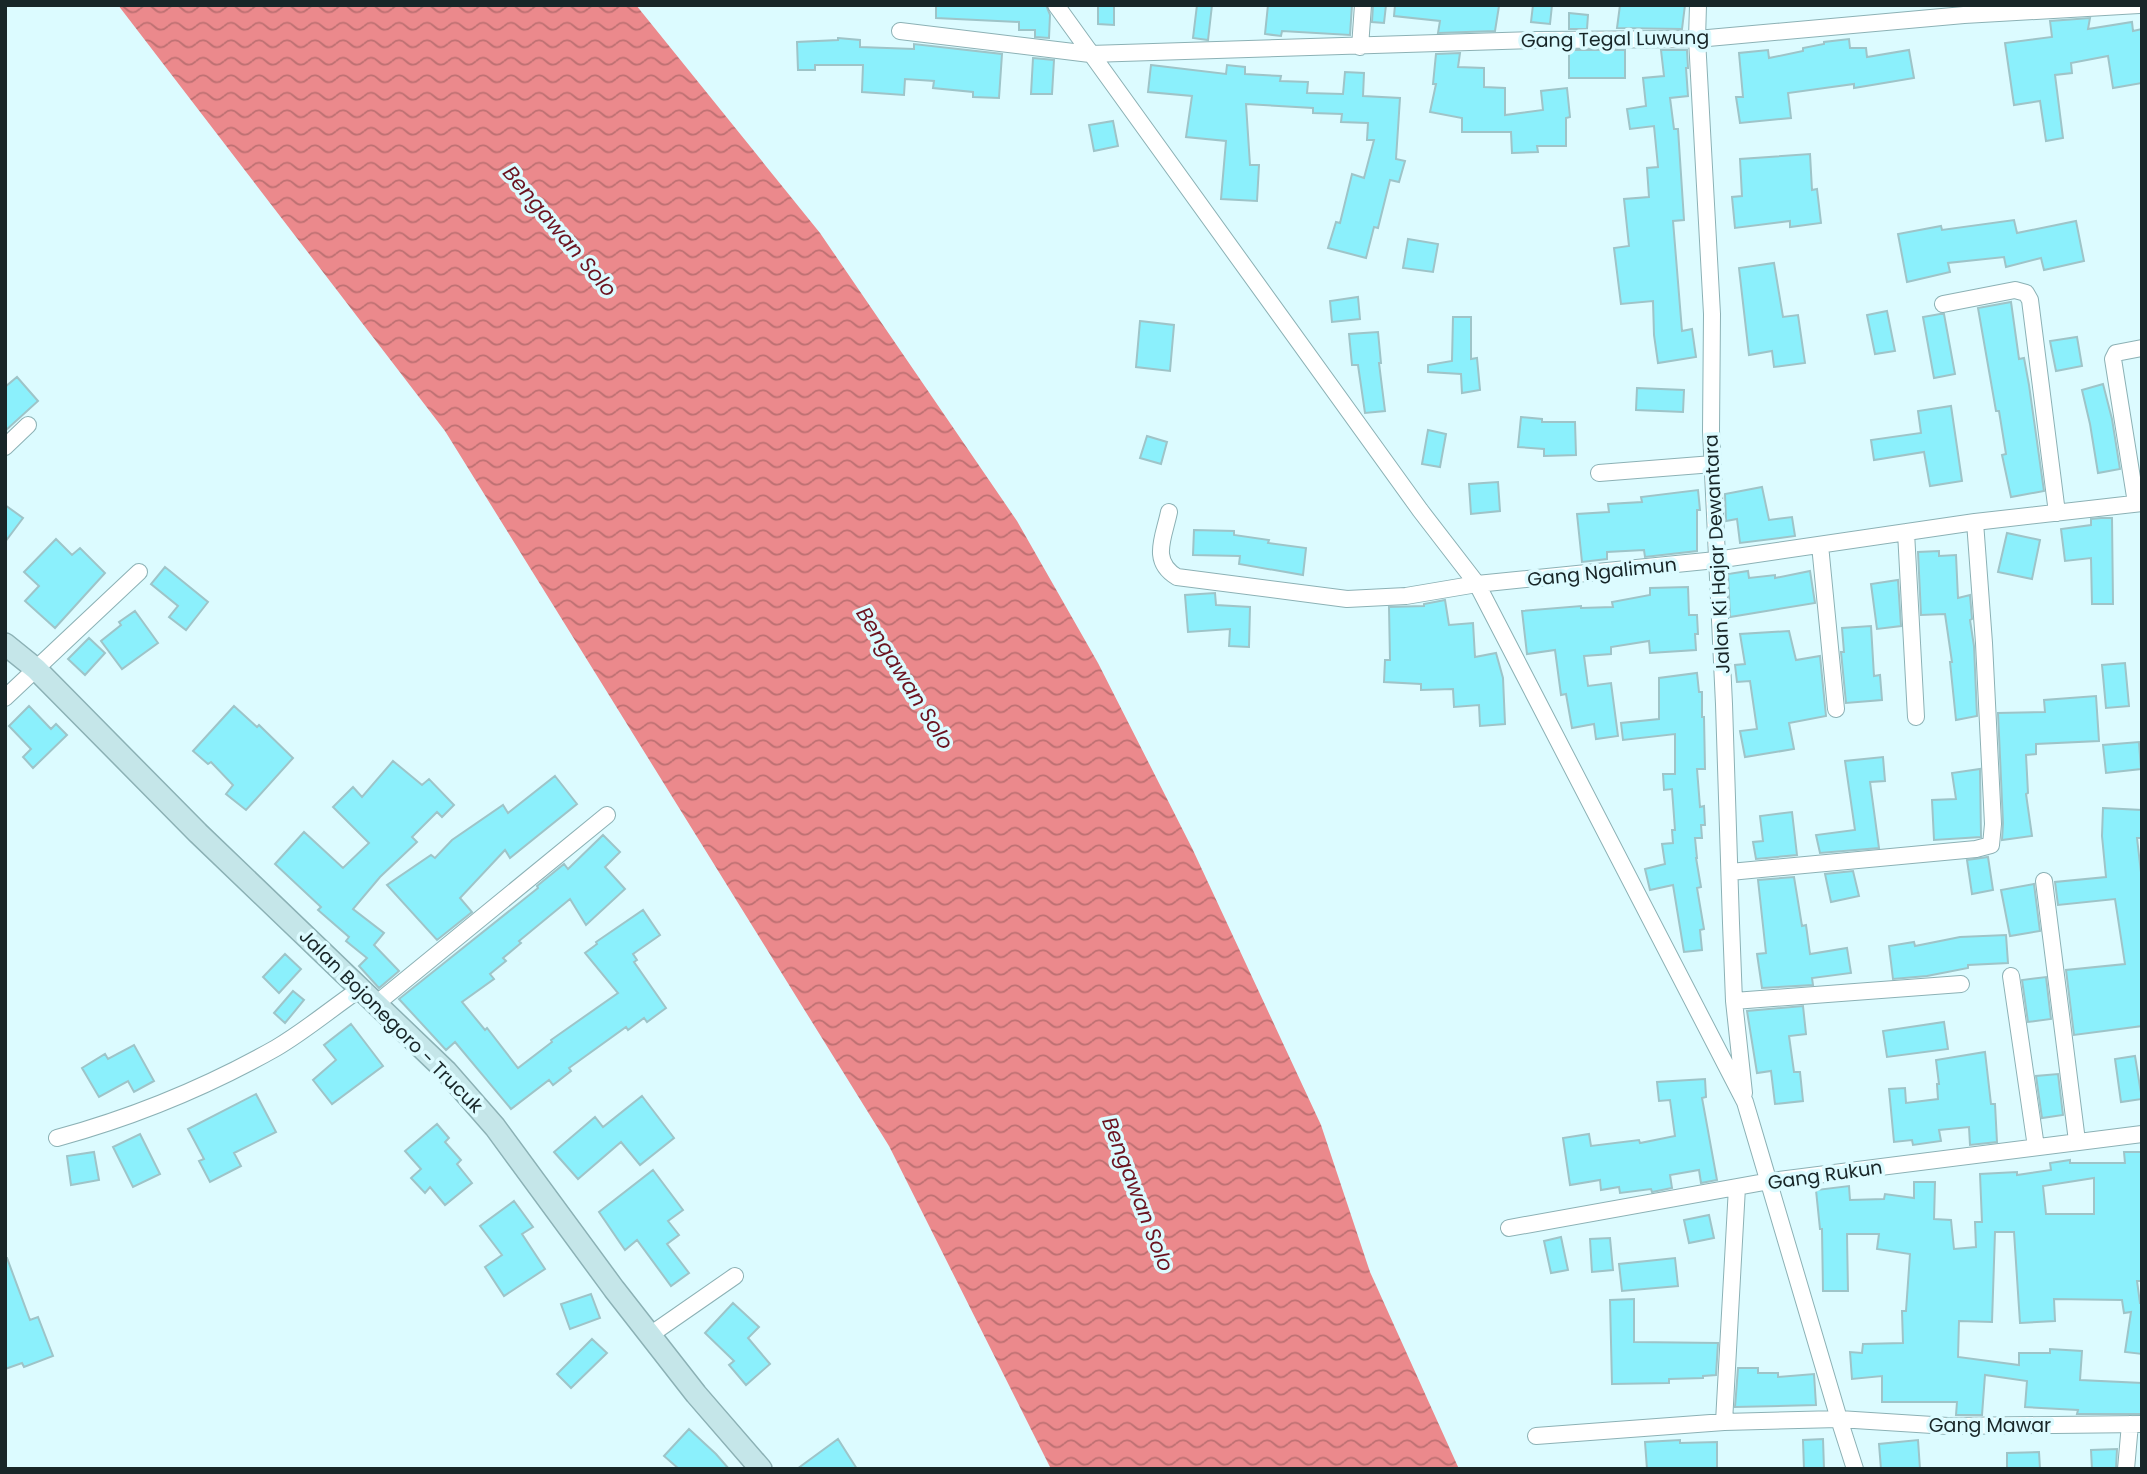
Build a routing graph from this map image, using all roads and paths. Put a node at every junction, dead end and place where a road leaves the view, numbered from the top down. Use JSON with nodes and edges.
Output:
{"nodes":[{"id":1,"x":1056,"y":5,"type":"edge"},
{"id":2,"x":1363,"y":5,"type":"edge"},
{"id":3,"x":1698,"y":5,"type":"edge"},
{"id":4,"x":2139,"y":5,"type":"edge"},
{"id":5,"x":900,"y":31,"type":"dead end"},
{"id":6,"x":1697,"y":39,"type":"junction"},
{"id":7,"x":1360,"y":47,"type":"junction"},
{"id":8,"x":1090,"y":54,"type":"junction"},
{"id":9,"x":1943,"y":304,"type":"dead end"},
{"id":10,"x":2142,"y":348,"type":"edge"},
{"id":11,"x":28,"y":425,"type":"dead end"},
{"id":12,"x":5,"y":447,"type":"edge"},
{"id":13,"x":1713,"y":464,"type":"junction"},
{"id":14,"x":1599,"y":473,"type":"dead end"},
{"id":15,"x":2139,"y":503,"type":"edge"},
{"id":16,"x":1169,"y":512,"type":"dead end"},
{"id":17,"x":2057,"y":513,"type":"junction"},
{"id":18,"x":1975,"y":522,"type":"junction"},
{"id":19,"x":1906,"y":533,"type":"junction"},
{"id":20,"x":1820,"y":545,"type":"junction"},
{"id":21,"x":1716,"y":560,"type":"junction"},
{"id":22,"x":139,"y":572,"type":"dead end"},
{"id":23,"x":1477,"y":584,"type":"junction"},
{"id":24,"x":5,"y":644,"type":"edge"},
{"id":25,"x":36,"y":670,"type":"junction"},
{"id":26,"x":5,"y":698,"type":"edge"},
{"id":27,"x":1836,"y":709,"type":"dead end"},
{"id":28,"x":1916,"y":718,"type":"dead end"},
{"id":29,"x":607,"y":815,"type":"dead end"},
{"id":30,"x":1730,"y":872,"type":"junction"},
{"id":31,"x":2045,"y":881,"type":"dead end"},
{"id":32,"x":2011,"y":976,"type":"dead end"},
{"id":33,"x":1961,"y":984,"type":"dead end"},
{"id":34,"x":360,"y":989,"type":"junction"},
{"id":35,"x":1734,"y":1001,"type":"junction"},
{"id":36,"x":376,"y":1004,"type":"junction"},
{"id":37,"x":1745,"y":1102,"type":"junction"},
{"id":38,"x":2142,"y":1134,"type":"edge"},
{"id":39,"x":57,"y":1138,"type":"dead end"},
{"id":40,"x":2077,"y":1141,"type":"junction"},
{"id":41,"x":2036,"y":1147,"type":"junction"},
{"id":42,"x":1770,"y":1181,"type":"junction"},
{"id":43,"x":1737,"y":1187,"type":"junction"},
{"id":44,"x":1509,"y":1228,"type":"dead end"},
{"id":45,"x":735,"y":1276,"type":"dead end"},
{"id":46,"x":650,"y":1335,"type":"junction"},
{"id":47,"x":1839,"y":1419,"type":"junction"},
{"id":48,"x":1724,"y":1422,"type":"junction"},
{"id":49,"x":2136,"y":1424,"type":"edge"},
{"id":50,"x":1536,"y":1436,"type":"dead end"},
{"id":51,"x":761,"y":1469,"type":"edge"},
{"id":52,"x":1855,"y":1469,"type":"edge"},
{"id":53,"x":2126,"y":1469,"type":"edge"}],
"edges":[{"from":1,"to":8,"type":"street"},
{"from":2,"to":7,"type":"street"},
{"from":3,"to":6,"type":"street","name":"Jalan Ki Hajar Dewantara"},
{"from":4,"to":6,"type":"street","name":"Gang Tegal Luwung"},
{"from":5,"to":8,"type":"street","name":"Gang Tegal Luwung"},
{"from":6,"to":7,"type":"street","name":"Gang Tegal Luwung"},
{"from":6,"to":13,"type":"street","name":"Jalan Ki Hajar Dewantara"},
{"from":7,"to":8,"type":"street","name":"Gang Tegal Luwung"},
{"from":8,"to":23,"type":"street"},
{"from":9,"to":17,"type":"street"},
{"from":10,"to":15,"type":"street"},
{"from":11,"to":12,"type":"street"},
{"from":13,"to":14,"type":"street"},
{"from":13,"to":21,"type":"street","name":"Jalan Ki Hajar Dewantara"},
{"from":15,"to":17,"type":"street","name":"Gang Ngalimun"},
{"from":16,"to":23,"type":"street","name":"Gang Ngalimun"},
{"from":17,"to":18,"type":"street","name":"Gang Ngalimun"},
{"from":18,"to":19,"type":"street","name":"Gang Ngalimun"},
{"from":18,"to":30,"type":"street"},
{"from":19,"to":20,"type":"street","name":"Gang Ngalimun"},
{"from":19,"to":28,"type":"street"},
{"from":20,"to":21,"type":"street","name":"Gang Ngalimun"},
{"from":20,"to":27,"type":"street"},
{"from":21,"to":23,"type":"street","name":"Gang Ngalimun"},
{"from":21,"to":30,"type":"street","name":"Jalan Ki Hajar Dewantara"},
{"from":22,"to":25,"type":"street"},
{"from":23,"to":37,"type":"street"},
{"from":24,"to":25,"type":"street","name":"Jalan Bojonegoro - Trucuk"},
{"from":25,"to":26,"type":"street"},
{"from":25,"to":34,"type":"street","name":"Jalan Bojonegoro - Trucuk"},
{"from":29,"to":36,"type":"street"},
{"from":30,"to":35,"type":"street","name":"Jalan Ki Hajar Dewantara"},
{"from":31,"to":40,"type":"street"},
{"from":32,"to":41,"type":"street"},
{"from":33,"to":35,"type":"street"},
{"from":34,"to":36,"type":"street","name":"Jalan Bojonegoro - Trucuk"},
{"from":34,"to":39,"type":"street"},
{"from":35,"to":37,"type":"street","name":"Jalan Ki Hajar Dewantara"},
{"from":36,"to":46,"type":"street","name":"Jalan Bojonegoro - Trucuk"},
{"from":37,"to":42,"type":"street"},
{"from":38,"to":40,"type":"street","name":"Gang Rukun"},
{"from":40,"to":41,"type":"street","name":"Gang Rukun"},
{"from":41,"to":42,"type":"street","name":"Gang Rukun"},
{"from":42,"to":43,"type":"street","name":"Gang Rukun"},
{"from":42,"to":47,"type":"street"},
{"from":43,"to":44,"type":"street","name":"Gang Rukun"},
{"from":43,"to":48,"type":"street"},
{"from":45,"to":46,"type":"street"},
{"from":46,"to":51,"type":"street","name":"Jalan Bojonegoro - Trucuk"},
{"from":47,"to":48,"type":"street","name":"Gang Mawar"},
{"from":47,"to":49,"type":"street","name":"Gang Mawar"},
{"from":47,"to":52,"type":"street"},
{"from":48,"to":50,"type":"street","name":"Gang Mawar"},
{"from":49,"to":53,"type":"street"}]}
